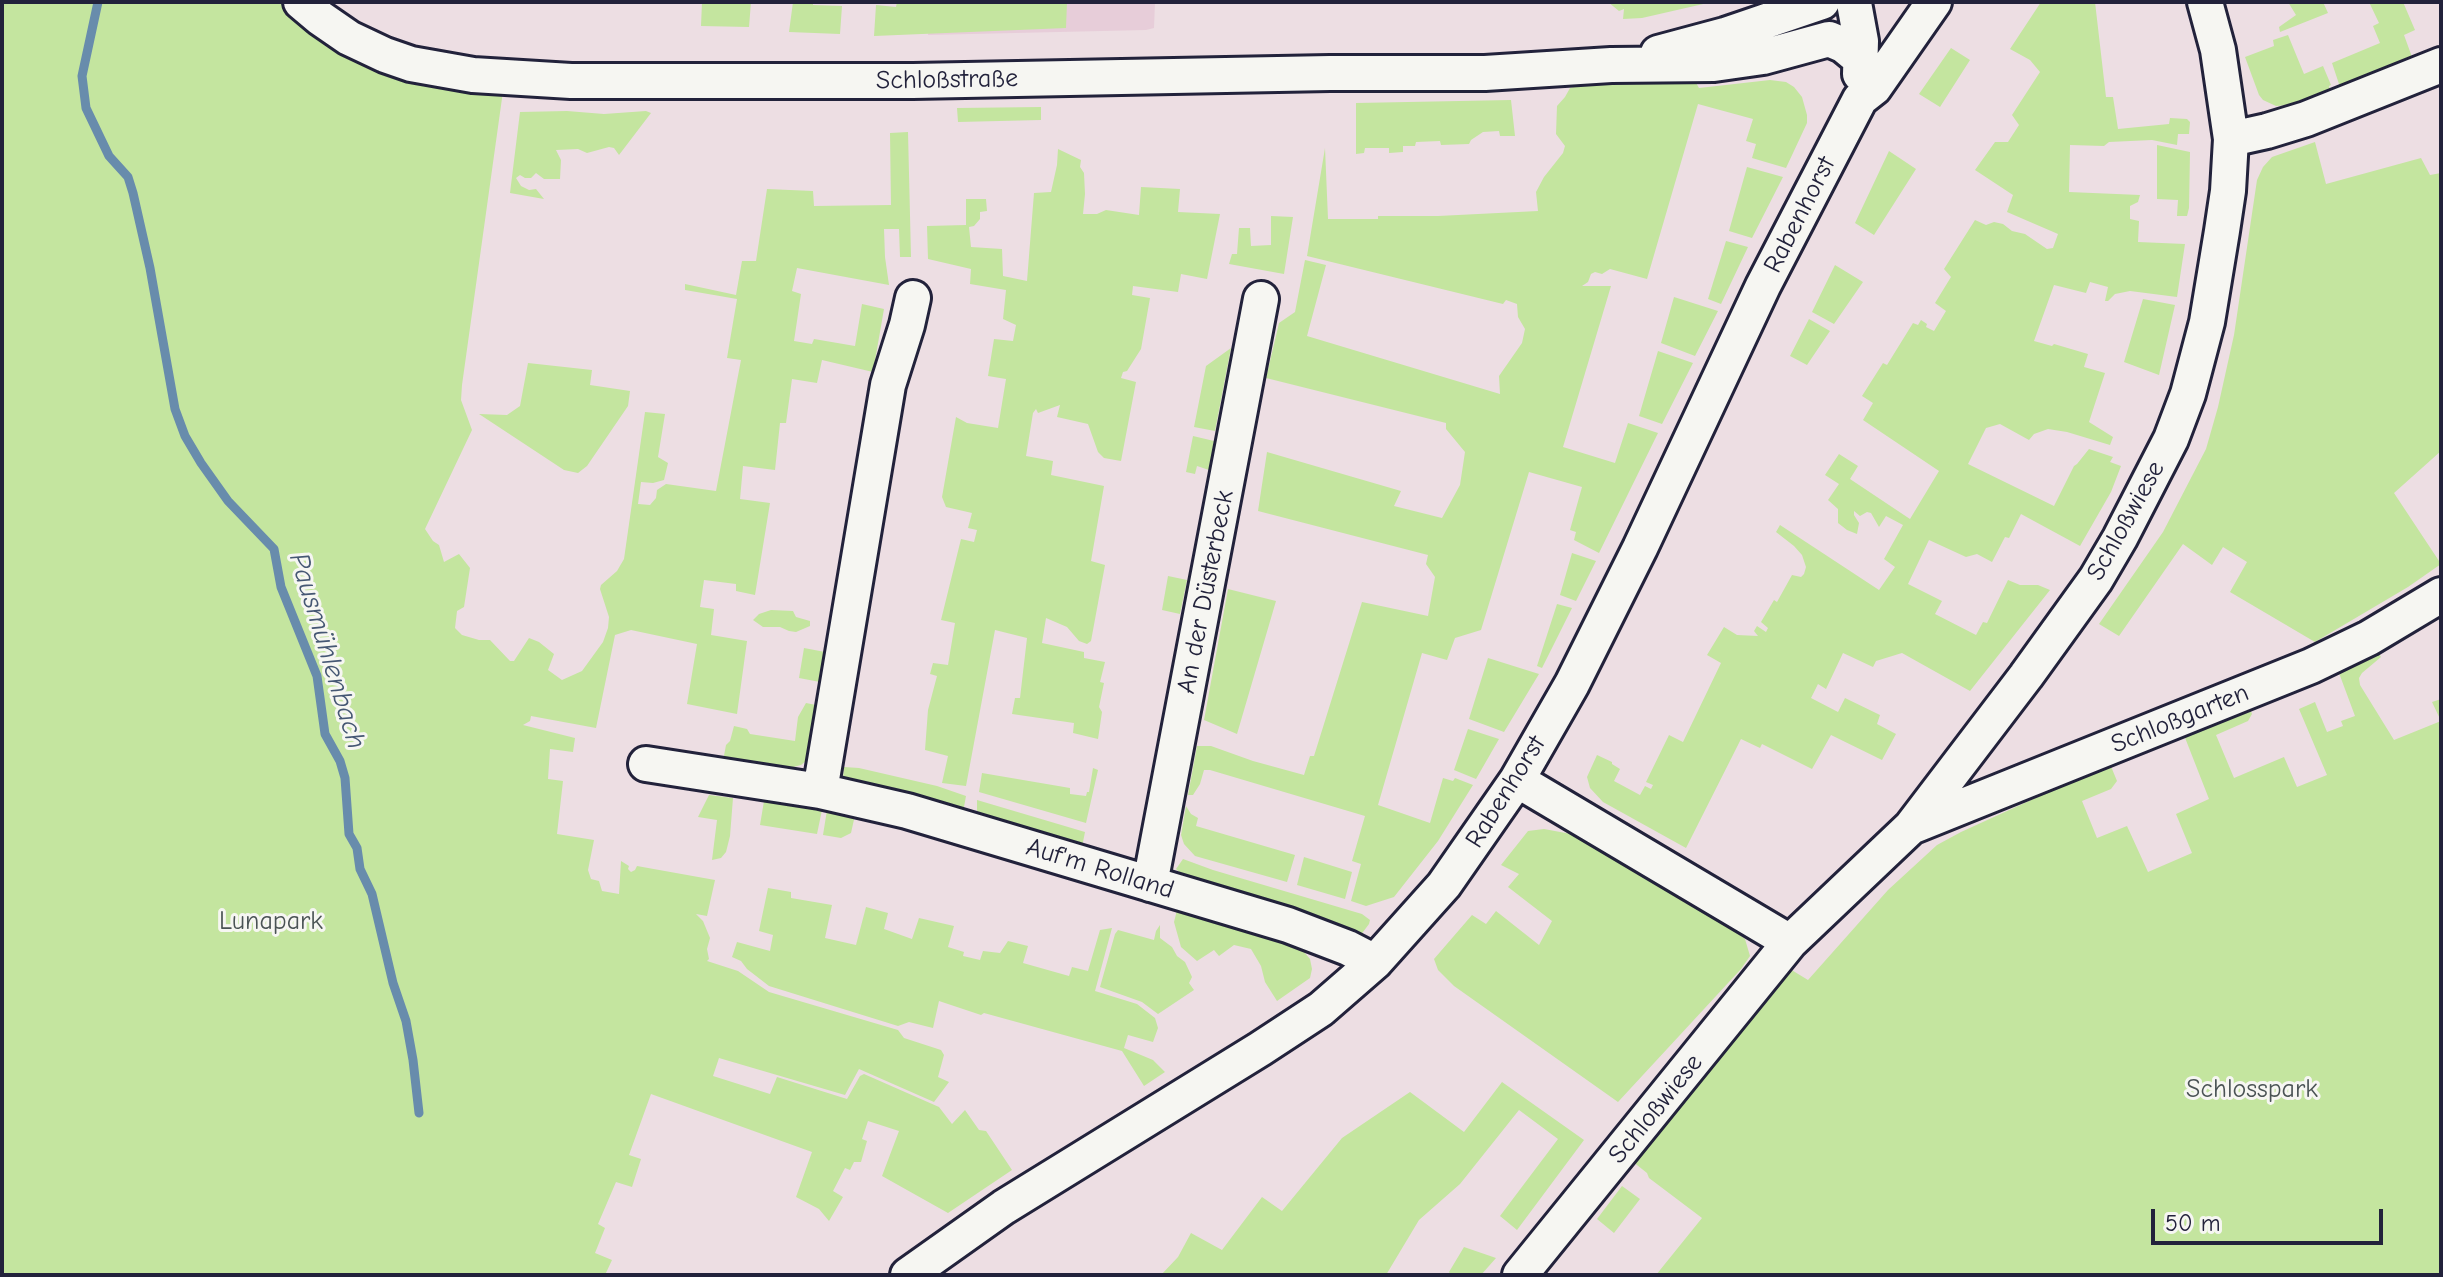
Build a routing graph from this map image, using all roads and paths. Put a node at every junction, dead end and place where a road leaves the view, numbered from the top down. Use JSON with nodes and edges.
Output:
{"nodes":[{"id":1,"x":301,"y":2,"type":"edge"},
{"id":2,"x":1822,"y":2,"type":"edge"},
{"id":3,"x":1853,"y":2,"type":"edge"},
{"id":4,"x":1934,"y":2,"type":"edge"},
{"id":5,"x":2205,"y":2,"type":"edge"},
{"id":6,"x":1814,"y":41,"type":"junction"},
{"id":7,"x":1860,"y":59,"type":"junction"},
{"id":8,"x":1611,"y":65,"type":"junction"},
{"id":9,"x":2441,"y":65,"type":"edge"},
{"id":10,"x":1860,"y":99,"type":"junction"},
{"id":11,"x":2231,"y":139,"type":"junction"},
{"id":12,"x":913,"y":298,"type":"dead end"},
{"id":13,"x":1261,"y":299,"type":"dead end"},
{"id":14,"x":2441,"y":595,"type":"edge"},
{"id":15,"x":646,"y":764,"type":"dead end"},
{"id":16,"x":1517,"y":780,"type":"junction"},
{"id":17,"x":820,"y":791,"type":"junction"},
{"id":18,"x":1911,"y":827,"type":"junction"},
{"id":19,"x":1150,"y":884,"type":"junction"},
{"id":20,"x":1790,"y":942,"type":"junction"},
{"id":21,"x":1375,"y":962,"type":"junction"},
{"id":22,"x":908,"y":1275,"type":"edge"},
{"id":23,"x":1520,"y":1275,"type":"edge"}],
"edges":[{"from":1,"to":8,"type":"street","name":"Schloßstraße"},
{"from":2,"to":8,"type":"street","name":"Schloßstraße"},
{"from":3,"to":6,"type":"street","name":"Schloßstraße"},
{"from":3,"to":7,"type":"street","name":"Rabenhorst"},
{"from":4,"to":10,"type":"street","name":"Rabenhorst"},
{"from":5,"to":11,"type":"street","name":"Schloßwiese"},
{"from":6,"to":7,"type":"street"},
{"from":6,"to":8,"type":"street","name":"Schloßstraße"},
{"from":7,"to":10,"type":"street","name":"Rabenhorst"},
{"from":9,"to":11,"type":"street"},
{"from":10,"to":16,"type":"street","name":"Rabenhorst"},
{"from":11,"to":18,"type":"street","name":"Schloßwiese"},
{"from":12,"to":17,"type":"street"},
{"from":13,"to":19,"type":"street","name":"An der Düsterbeck"},
{"from":14,"to":18,"type":"street","name":"Schloßgarten"},
{"from":15,"to":17,"type":"street","name":"Auf'm Rolland"},
{"from":16,"to":20,"type":"street"},
{"from":16,"to":21,"type":"street","name":"Rabenhorst"},
{"from":17,"to":19,"type":"street","name":"Auf'm Rolland"},
{"from":18,"to":20,"type":"street","name":"Schloßwiese"},
{"from":19,"to":21,"type":"street","name":"Auf'm Rolland"},
{"from":20,"to":23,"type":"street","name":"Schloßwiese"},
{"from":21,"to":22,"type":"street","name":"Rabenhorst"}]}
